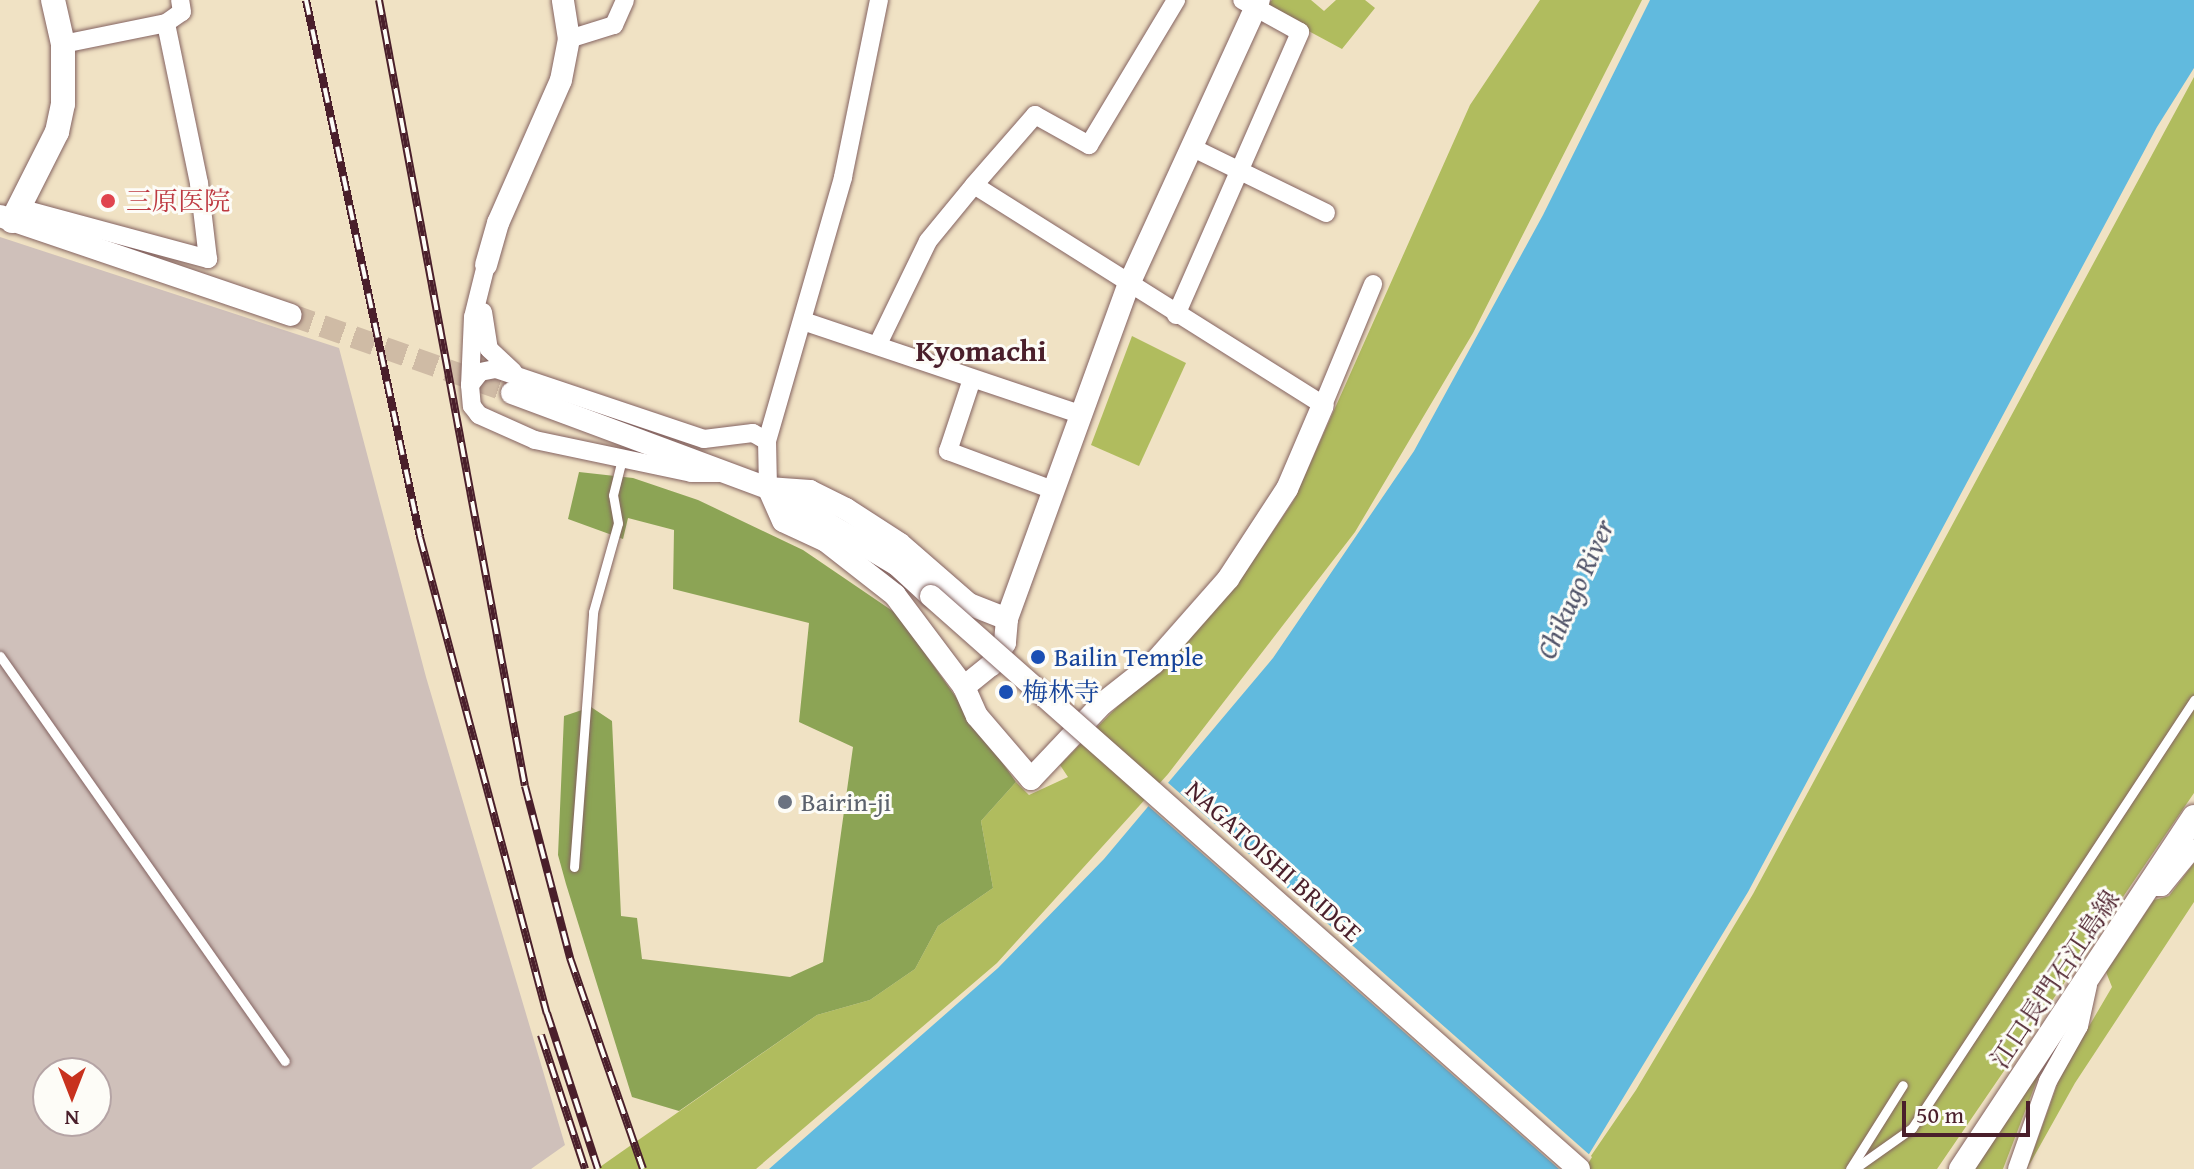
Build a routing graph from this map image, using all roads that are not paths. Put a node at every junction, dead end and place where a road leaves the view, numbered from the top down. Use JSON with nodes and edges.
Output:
{"nodes":[{"id":1,"x":53,"y":0,"type":"edge"},
{"id":2,"x":180,"y":0,"type":"edge"},
{"id":3,"x":563,"y":0,"type":"edge"},
{"id":4,"x":625,"y":0,"type":"edge"},
{"id":5,"x":879,"y":0,"type":"edge"},
{"id":6,"x":1176,"y":0,"type":"edge"},
{"id":7,"x":1251,"y":2,"type":"edge"},
{"id":8,"x":166,"y":23,"type":"junction"},
{"id":9,"x":569,"y":39,"type":"junction"},
{"id":10,"x":63,"y":44,"type":"junction"},
{"id":11,"x":1193,"y":148,"type":"junction"},
{"id":12,"x":1241,"y":172,"type":"junction"},
{"id":13,"x":974,"y":185,"type":"junction"},
{"id":14,"x":1326,"y":213,"type":"dead end"},
{"id":15,"x":10,"y":215,"type":"edge"},
{"id":16,"x":486,"y":265,"type":"junction"},
{"id":17,"x":1373,"y":284,"type":"dead end"},
{"id":18,"x":1128,"y":286,"type":"junction"},
{"id":19,"x":291,"y":315,"type":"tunnel mouth"},
{"id":20,"x":1176,"y":315,"type":"junction"},
{"id":21,"x":803,"y":321,"type":"junction"},
{"id":22,"x":878,"y":344,"type":"junction"},
{"id":23,"x":972,"y":379,"type":"junction"},
{"id":24,"x":470,"y":385,"type":"junction"},
{"id":25,"x":517,"y":386,"type":"junction"},
{"id":26,"x":1323,"y":405,"type":"junction"},
{"id":27,"x":1082,"y":415,"type":"junction"},
{"id":28,"x":767,"y":441,"type":"junction"},
{"id":29,"x":622,"y":459,"type":"junction"},
{"id":30,"x":730,"y":473,"type":"junction"},
{"id":31,"x":768,"y":488,"type":"junction"},
{"id":32,"x":1053,"y":490,"type":"junction"},
{"id":33,"x":1007,"y":619,"type":"junction"},
{"id":34,"x":0,"y":656,"type":"edge"},
{"id":35,"x":964,"y":687,"type":"junction"},
{"id":36,"x":2194,"y":700,"type":"edge"},
{"id":37,"x":2194,"y":817,"type":"edge"},
{"id":38,"x":2194,"y":848,"type":"edge"},
{"id":39,"x":574,"y":867,"type":"dead end"},
{"id":40,"x":2150,"y":887,"type":"junction"},
{"id":41,"x":2088,"y":985,"type":"junction"},
{"id":42,"x":285,"y":1061,"type":"dead end"},
{"id":43,"x":1903,"y":1085,"type":"dead end"},
{"id":44,"x":1579,"y":1169,"type":"edge"},
{"id":45,"x":1852,"y":1169,"type":"edge"},
{"id":46,"x":1961,"y":1169,"type":"edge"},
{"id":47,"x":2017,"y":1169,"type":"edge"}],
"edges":[{"from":1,"to":10,"type":"main road"},
{"from":2,"to":8,"type":"street"},
{"from":3,"to":9,"type":"street"},
{"from":4,"to":9,"type":"street"},
{"from":5,"to":21,"type":"street"},
{"from":6,"to":13,"type":"street"},
{"from":7,"to":11,"type":"street"},
{"from":7,"to":12,"type":"street"},
{"from":8,"to":10,"type":"street"},
{"from":8,"to":15,"type":"street"},
{"from":9,"to":16,"type":"street"},
{"from":10,"to":15,"type":"main road"},
{"from":11,"to":12,"type":"street"},
{"from":11,"to":18,"type":"street"},
{"from":12,"to":14,"type":"street"},
{"from":12,"to":20,"type":"street"},
{"from":13,"to":18,"type":"street"},
{"from":13,"to":22,"type":"street"},
{"from":15,"to":19,"type":"street"},
{"from":16,"to":24,"type":"street"},
{"from":16,"to":25,"type":"street"},
{"from":17,"to":26,"type":"street"},
{"from":18,"to":20,"type":"street"},
{"from":18,"to":27,"type":"street"},
{"from":20,"to":26,"type":"street"},
{"from":21,"to":22,"type":"street"},
{"from":21,"to":28,"type":"street"},
{"from":22,"to":23,"type":"street"},
{"from":23,"to":27,"type":"street"},
{"from":23,"to":32,"type":"street"},
{"from":24,"to":25,"type":"street"},
{"from":24,"to":29,"type":"street"},
{"from":25,"to":28,"type":"street"},
{"from":25,"to":30,"type":"street"},
{"from":26,"to":35,"type":"street"},
{"from":27,"to":32,"type":"street"},
{"from":28,"to":31,"type":"street"},
{"from":29,"to":30,"type":"street"},
{"from":29,"to":39,"type":"lane"},
{"from":30,"to":31,"type":"street"},
{"from":31,"to":33,"type":"street"},
{"from":31,"to":35,"type":"street"},
{"from":31,"to":44,"type":"street","name":"NAGATOISHI BRIDGE","bridge":true},
{"from":32,"to":33,"type":"street"},
{"from":33,"to":35,"type":"street"},
{"from":34,"to":42,"type":"lane"},
{"from":36,"to":45,"type":"lane"},
{"from":37,"to":40,"type":"main road","name":"江口長門石江島線"},
{"from":38,"to":40,"type":"street"},
{"from":40,"to":41,"type":"main road","name":"江口長門石江島線"},
{"from":41,"to":46,"type":"main road","name":"江口長門石江島線"},
{"from":41,"to":47,"type":"street"},
{"from":43,"to":45,"type":"lane"}]}
